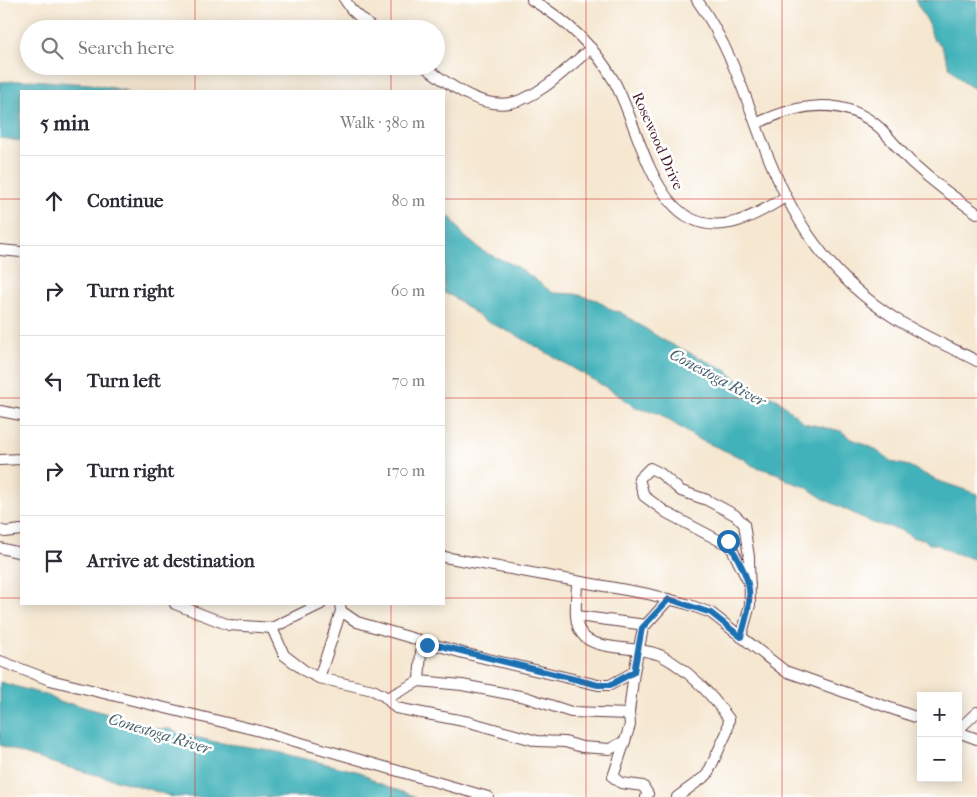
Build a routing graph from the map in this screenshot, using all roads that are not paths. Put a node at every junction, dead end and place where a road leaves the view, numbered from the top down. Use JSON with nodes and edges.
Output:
{"nodes":[{"id":1,"x":345,"y":0,"type":"edge"},
{"id":2,"x":532,"y":0,"type":"edge"},
{"id":3,"x":698,"y":0,"type":"edge"},
{"id":4,"x":362,"y":20,"type":"edge"},
{"id":5,"x":591,"y":48,"type":"junction"},
{"id":6,"x":436,"y":75,"type":"edge"},
{"id":7,"x":756,"y":124,"type":"junction"},
{"id":8,"x":786,"y":197,"type":"junction"},
{"id":9,"x":977,"y":213,"type":"edge"},
{"id":10,"x":0,"y":250,"type":"edge"},
{"id":11,"x":20,"y":252,"type":"edge"},
{"id":12,"x":977,"y":361,"type":"edge"},
{"id":13,"x":0,"y":411,"type":"edge"},
{"id":14,"x":20,"y":415,"type":"edge"},
{"id":15,"x":20,"y":459,"type":"edge"},
{"id":16,"x":0,"y":460,"type":"edge"},
{"id":17,"x":3,"y":530,"type":"edge"},
{"id":18,"x":20,"y":530,"type":"edge"},
{"id":19,"x":3,"y":549,"type":"edge"},
{"id":20,"x":20,"y":553,"type":"edge"},
{"id":21,"x":445,"y":557,"type":"edge"},
{"id":22,"x":577,"y":582,"type":"junction"},
{"id":23,"x":750,"y":585,"type":"junction"},
{"id":24,"x":669,"y":599,"type":"junction"},
{"id":25,"x":178,"y":605,"type":"edge"},
{"id":26,"x":319,"y":605,"type":"edge"},
{"id":27,"x":340,"y":607,"type":"edge"},
{"id":28,"x":577,"y":616,"type":"junction"},
{"id":29,"x":646,"y":625,"type":"junction"},
{"id":30,"x":272,"y":628,"type":"junction"},
{"id":31,"x":741,"y":637,"type":"junction"},
{"id":32,"x":429,"y":643,"type":"junction"},
{"id":33,"x":639,"y":648,"type":"junction"},
{"id":34,"x":0,"y":661,"type":"edge"},
{"id":35,"x":634,"y":672,"type":"junction"},
{"id":36,"x":319,"y":678,"type":"junction"},
{"id":37,"x":419,"y":681,"type":"junction"},
{"id":38,"x":387,"y":698,"type":"junction"},
{"id":39,"x":977,"y":712,"type":"edge"},
{"id":40,"x":629,"y":714,"type":"junction"},
{"id":41,"x":917,"y":719,"type":"edge"},
{"id":42,"x":962,"y":727,"type":"edge"},
{"id":43,"x":962,"y":733,"type":"edge"},
{"id":44,"x":977,"y":739,"type":"edge"},
{"id":45,"x":625,"y":741,"type":"junction"},
{"id":46,"x":488,"y":797,"type":"edge"},
{"id":47,"x":646,"y":797,"type":"edge"},
{"id":48,"x":677,"y":797,"type":"edge"}],
"edges":[{"from":1,"to":4,"type":"street"},
{"from":2,"to":5,"type":"street","name":"Rosewood Drive"},
{"from":3,"to":7,"type":"street"},
{"from":5,"to":6,"type":"street"},
{"from":5,"to":8,"type":"street","name":"Rosewood Drive"},
{"from":7,"to":8,"type":"street"},
{"from":7,"to":9,"type":"street"},
{"from":8,"to":12,"type":"street"},
{"from":10,"to":11,"type":"street"},
{"from":13,"to":14,"type":"street"},
{"from":15,"to":16,"type":"street"},
{"from":17,"to":18,"type":"street"},
{"from":17,"to":19,"type":"street"},
{"from":19,"to":20,"type":"street"},
{"from":21,"to":22,"type":"street"},
{"from":22,"to":24,"type":"street"},
{"from":22,"to":28,"type":"street"},
{"from":23,"to":23,"type":"street"},
{"from":23,"to":31,"type":"street"},
{"from":24,"to":29,"type":"street"},
{"from":24,"to":31,"type":"street"},
{"from":25,"to":30,"type":"street"},
{"from":26,"to":30,"type":"street"},
{"from":27,"to":32,"type":"street"},
{"from":27,"to":36,"type":"street"},
{"from":28,"to":29,"type":"street"},
{"from":28,"to":33,"type":"street"},
{"from":29,"to":33,"type":"street"},
{"from":30,"to":36,"type":"street"},
{"from":31,"to":41,"type":"street"},
{"from":32,"to":35,"type":"street"},
{"from":32,"to":37,"type":"street"},
{"from":33,"to":35,"type":"street"},
{"from":33,"to":48,"type":"street"},
{"from":34,"to":46,"type":"street"},
{"from":35,"to":40,"type":"street"},
{"from":36,"to":38,"type":"street"},
{"from":37,"to":38,"type":"street"},
{"from":37,"to":40,"type":"street"},
{"from":38,"to":45,"type":"street"},
{"from":39,"to":42,"type":"street"},
{"from":40,"to":45,"type":"street"},
{"from":43,"to":44,"type":"street"},
{"from":45,"to":47,"type":"street"}]}
